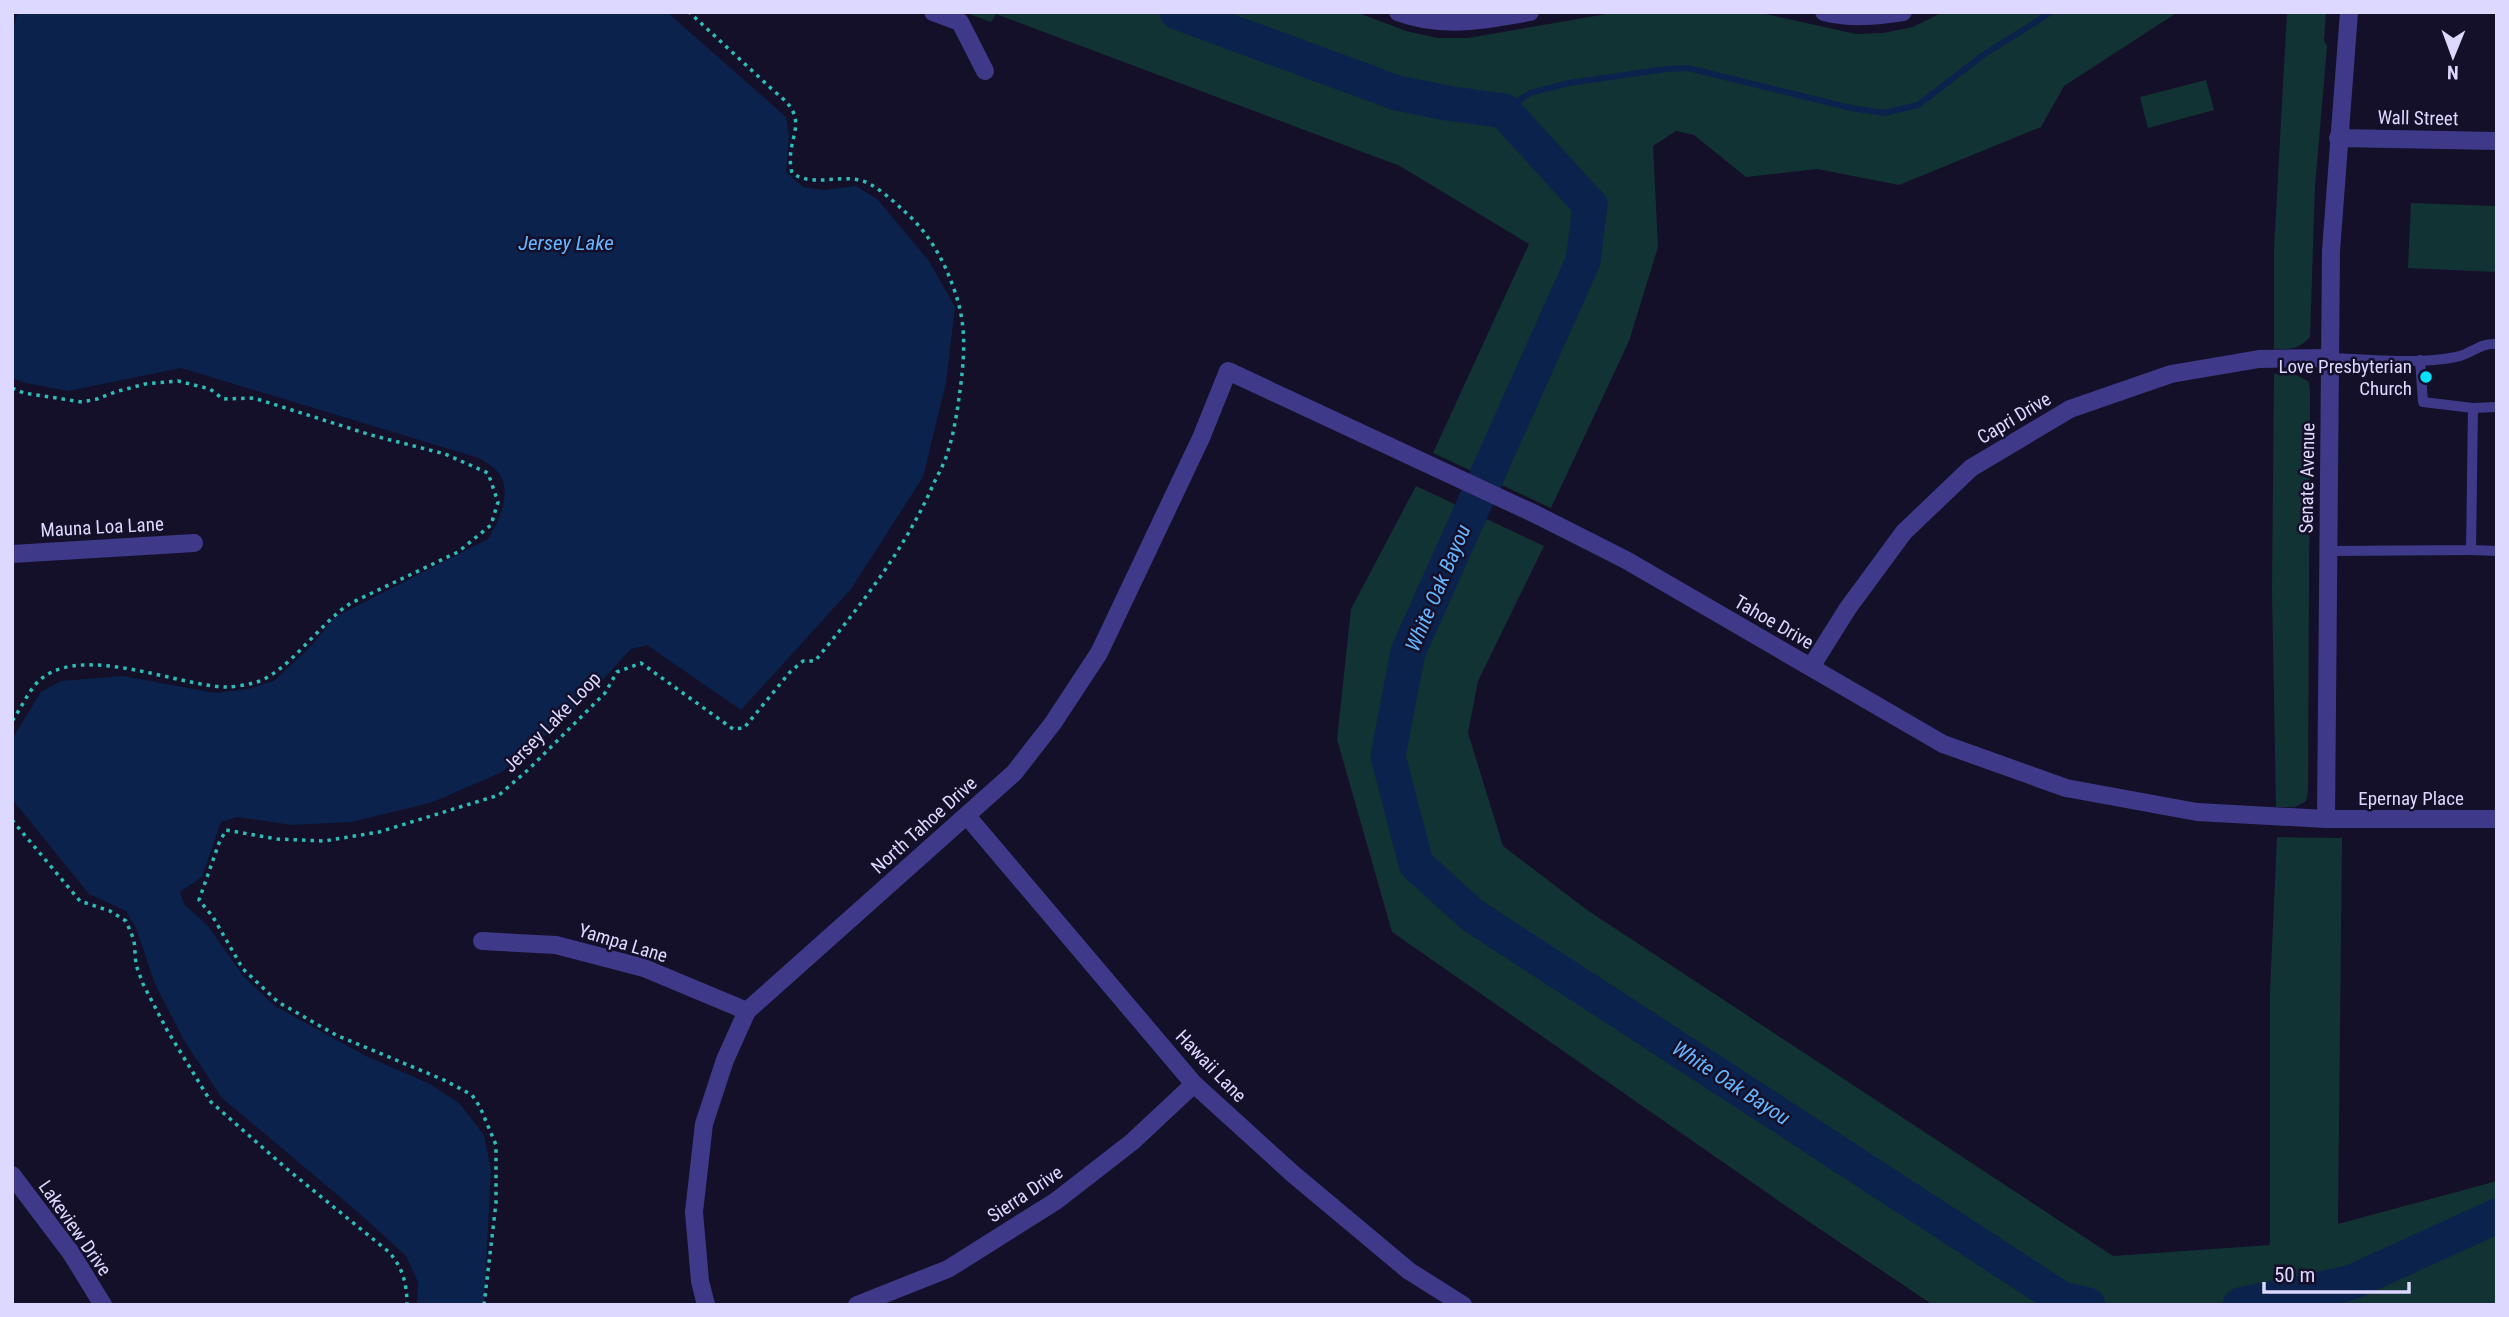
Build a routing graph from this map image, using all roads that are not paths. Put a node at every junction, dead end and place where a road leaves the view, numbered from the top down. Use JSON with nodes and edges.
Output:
{"nodes":[{"id":1,"x":933,"y":12,"type":"edge"},
{"id":2,"x":1398,"y":12,"type":"edge"},
{"id":3,"x":1530,"y":12,"type":"edge"},
{"id":4,"x":1824,"y":12,"type":"edge"},
{"id":5,"x":1903,"y":12,"type":"edge"},
{"id":6,"x":2349,"y":12,"type":"edge"},
{"id":7,"x":985,"y":71,"type":"dead end"},
{"id":8,"x":2338,"y":138,"type":"junction"},
{"id":9,"x":2497,"y":141,"type":"edge"},
{"id":10,"x":2497,"y":344,"type":"edge"},
{"id":11,"x":2330,"y":358,"type":"junction"},
{"id":12,"x":2420,"y":360,"type":"junction"},
{"id":13,"x":1228,"y":371,"type":"joint"},
{"id":14,"x":2497,"y":407,"type":"edge"},
{"id":15,"x":2473,"y":408,"type":"junction"},
{"id":16,"x":194,"y":543,"type":"dead end"},
{"id":17,"x":2470,"y":550,"type":"junction"},
{"id":18,"x":2327,"y":551,"type":"junction"},
{"id":19,"x":2497,"y":551,"type":"edge"},
{"id":20,"x":12,"y":554,"type":"edge"},
{"id":21,"x":1811,"y":667,"type":"junction"},
{"id":22,"x":967,"y":816,"type":"junction"},
{"id":23,"x":2326,"y":819,"type":"junction"},
{"id":24,"x":2497,"y":819,"type":"edge"},
{"id":25,"x":482,"y":941,"type":"dead end"},
{"id":26,"x":747,"y":1011,"type":"junction"},
{"id":27,"x":1194,"y":1084,"type":"junction"},
{"id":28,"x":12,"y":1175,"type":"edge"},
{"id":29,"x":103,"y":1305,"type":"edge"},
{"id":30,"x":706,"y":1305,"type":"edge"},
{"id":31,"x":857,"y":1305,"type":"edge"},
{"id":32,"x":1463,"y":1305,"type":"edge"}],
"edges":[{"from":1,"to":7,"type":"street"},
{"from":2,"to":3,"type":"street"},
{"from":4,"to":5,"type":"street"},
{"from":6,"to":8,"type":"street","name":"Senate Avenue"},
{"from":8,"to":9,"type":"street","name":"Wall Street"},
{"from":8,"to":11,"type":"street","name":"Senate Avenue"},
{"from":10,"to":12,"type":"lane"},
{"from":11,"to":12,"type":"lane"},
{"from":11,"to":18,"type":"street","name":"Senate Avenue"},
{"from":11,"to":21,"type":"street","name":"Capri Drive"},
{"from":12,"to":15,"type":"lane"},
{"from":13,"to":21,"type":"street","name":"Tahoe Drive"},
{"from":13,"to":22,"type":"street","name":"North Tahoe Drive"},
{"from":14,"to":15,"type":"lane"},
{"from":15,"to":17,"type":"lane"},
{"from":16,"to":20,"type":"street","name":"Mauna Loa Lane"},
{"from":17,"to":18,"type":"lane"},
{"from":17,"to":19,"type":"lane"},
{"from":18,"to":23,"type":"street","name":"Senate Avenue"},
{"from":21,"to":23,"type":"street","name":"Tahoe Drive"},
{"from":22,"to":26,"type":"street","name":"North Tahoe Drive"},
{"from":22,"to":27,"type":"street","name":"Hawaii Lane"},
{"from":23,"to":24,"type":"street","name":"Epernay Place"},
{"from":25,"to":26,"type":"street","name":"Yampa Lane"},
{"from":26,"to":30,"type":"street","name":"North Tahoe Drive"},
{"from":27,"to":31,"type":"street","name":"Sierra Drive"},
{"from":27,"to":32,"type":"street","name":"Hawaii Lane"},
{"from":28,"to":29,"type":"street","name":"Lakeview Drive"}]}
